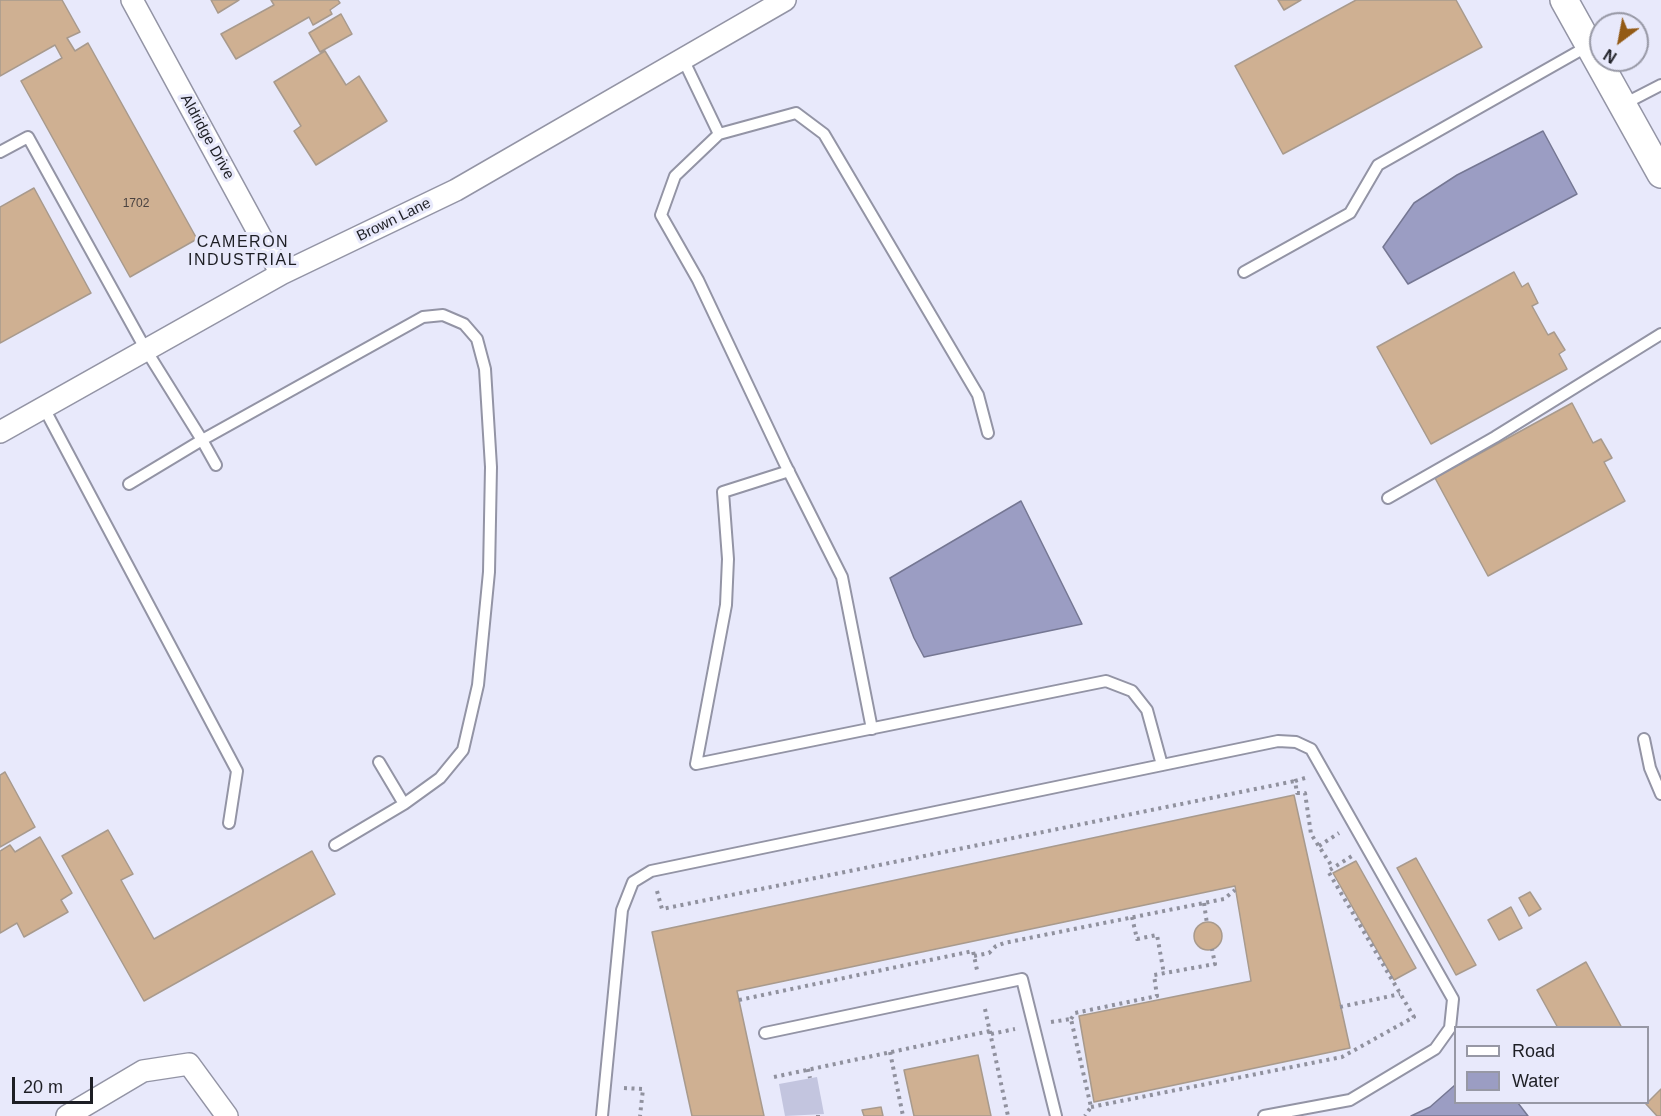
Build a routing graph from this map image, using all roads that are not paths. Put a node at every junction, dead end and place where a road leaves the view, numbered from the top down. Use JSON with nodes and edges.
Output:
{"nodes":[{"id":1,"x":132,"y":0,"type":"edge"},
{"id":2,"x":785,"y":0,"type":"edge"},
{"id":3,"x":1564,"y":0,"type":"edge"},
{"id":4,"x":1589,"y":46,"type":"joint"},
{"id":5,"x":683,"y":59,"type":"junction"},
{"id":6,"x":1605,"y":72,"type":"edge"},
{"id":7,"x":1661,"y":85,"type":"edge"},
{"id":8,"x":1624,"y":104,"type":"junction"},
{"id":9,"x":719,"y":134,"type":"junction"},
{"id":10,"x":0,"y":152,"type":"edge"},
{"id":11,"x":1661,"y":174,"type":"edge"},
{"id":12,"x":1244,"y":272,"type":"dead end"},
{"id":13,"x":281,"y":274,"type":"junction"},
{"id":14,"x":1661,"y":334,"type":"edge"},
{"id":15,"x":147,"y":350,"type":"junction"},
{"id":16,"x":44,"y":408,"type":"junction"},
{"id":17,"x":0,"y":432,"type":"edge"},
{"id":18,"x":988,"y":433,"type":"dead end"},
{"id":19,"x":202,"y":440,"type":"junction"},
{"id":20,"x":216,"y":465,"type":"dead end"},
{"id":21,"x":789,"y":471,"type":"junction"},
{"id":22,"x":129,"y":484,"type":"dead end"},
{"id":23,"x":1388,"y":498,"type":"dead end"},
{"id":24,"x":872,"y":729,"type":"junction"},
{"id":25,"x":1644,"y":739,"type":"dead end"},
{"id":26,"x":379,"y":762,"type":"dead end"},
{"id":27,"x":1162,"y":765,"type":"junction"},
{"id":28,"x":1661,"y":794,"type":"edge"},
{"id":29,"x":404,"y":804,"type":"junction"},
{"id":30,"x":229,"y":823,"type":"dead end"},
{"id":31,"x":335,"y":845,"type":"dead end"},
{"id":32,"x":765,"y":1033,"type":"dead end"},
{"id":33,"x":67,"y":1116,"type":"edge"},
{"id":34,"x":227,"y":1116,"type":"edge"},
{"id":35,"x":602,"y":1116,"type":"edge"},
{"id":36,"x":1056,"y":1116,"type":"edge"},
{"id":37,"x":1264,"y":1116,"type":"edge"}],
"edges":[{"from":1,"to":13,"type":"street","name":"Aldridge Drive"},
{"from":2,"to":5,"type":"street","name":"Brown Lane"},
{"from":3,"to":4,"type":"street"},
{"from":4,"to":12,"type":"lane"},
{"from":5,"to":9,"type":"lane"},
{"from":5,"to":13,"type":"street","name":"Brown Lane"},
{"from":6,"to":8,"type":"street"},
{"from":7,"to":8,"type":"lane"},
{"from":8,"to":11,"type":"street"},
{"from":9,"to":18,"type":"lane"},
{"from":9,"to":21,"type":"lane"},
{"from":10,"to":15,"type":"lane"},
{"from":13,"to":15,"type":"street","name":"Brown Lane"},
{"from":14,"to":23,"type":"lane"},
{"from":15,"to":16,"type":"street","name":"Brown Lane"},
{"from":15,"to":19,"type":"lane"},
{"from":16,"to":17,"type":"street","name":"Brown Lane"},
{"from":16,"to":30,"type":"lane"},
{"from":19,"to":20,"type":"lane"},
{"from":19,"to":22,"type":"lane"},
{"from":19,"to":29,"type":"lane"},
{"from":21,"to":24,"type":"lane"},
{"from":21,"to":24,"type":"lane"},
{"from":24,"to":27,"type":"lane"},
{"from":25,"to":28,"type":"lane"},
{"from":26,"to":29,"type":"lane"},
{"from":27,"to":35,"type":"lane"},
{"from":27,"to":37,"type":"lane"},
{"from":29,"to":31,"type":"lane"},
{"from":32,"to":36,"type":"lane"},
{"from":33,"to":34,"type":"street"}]}
